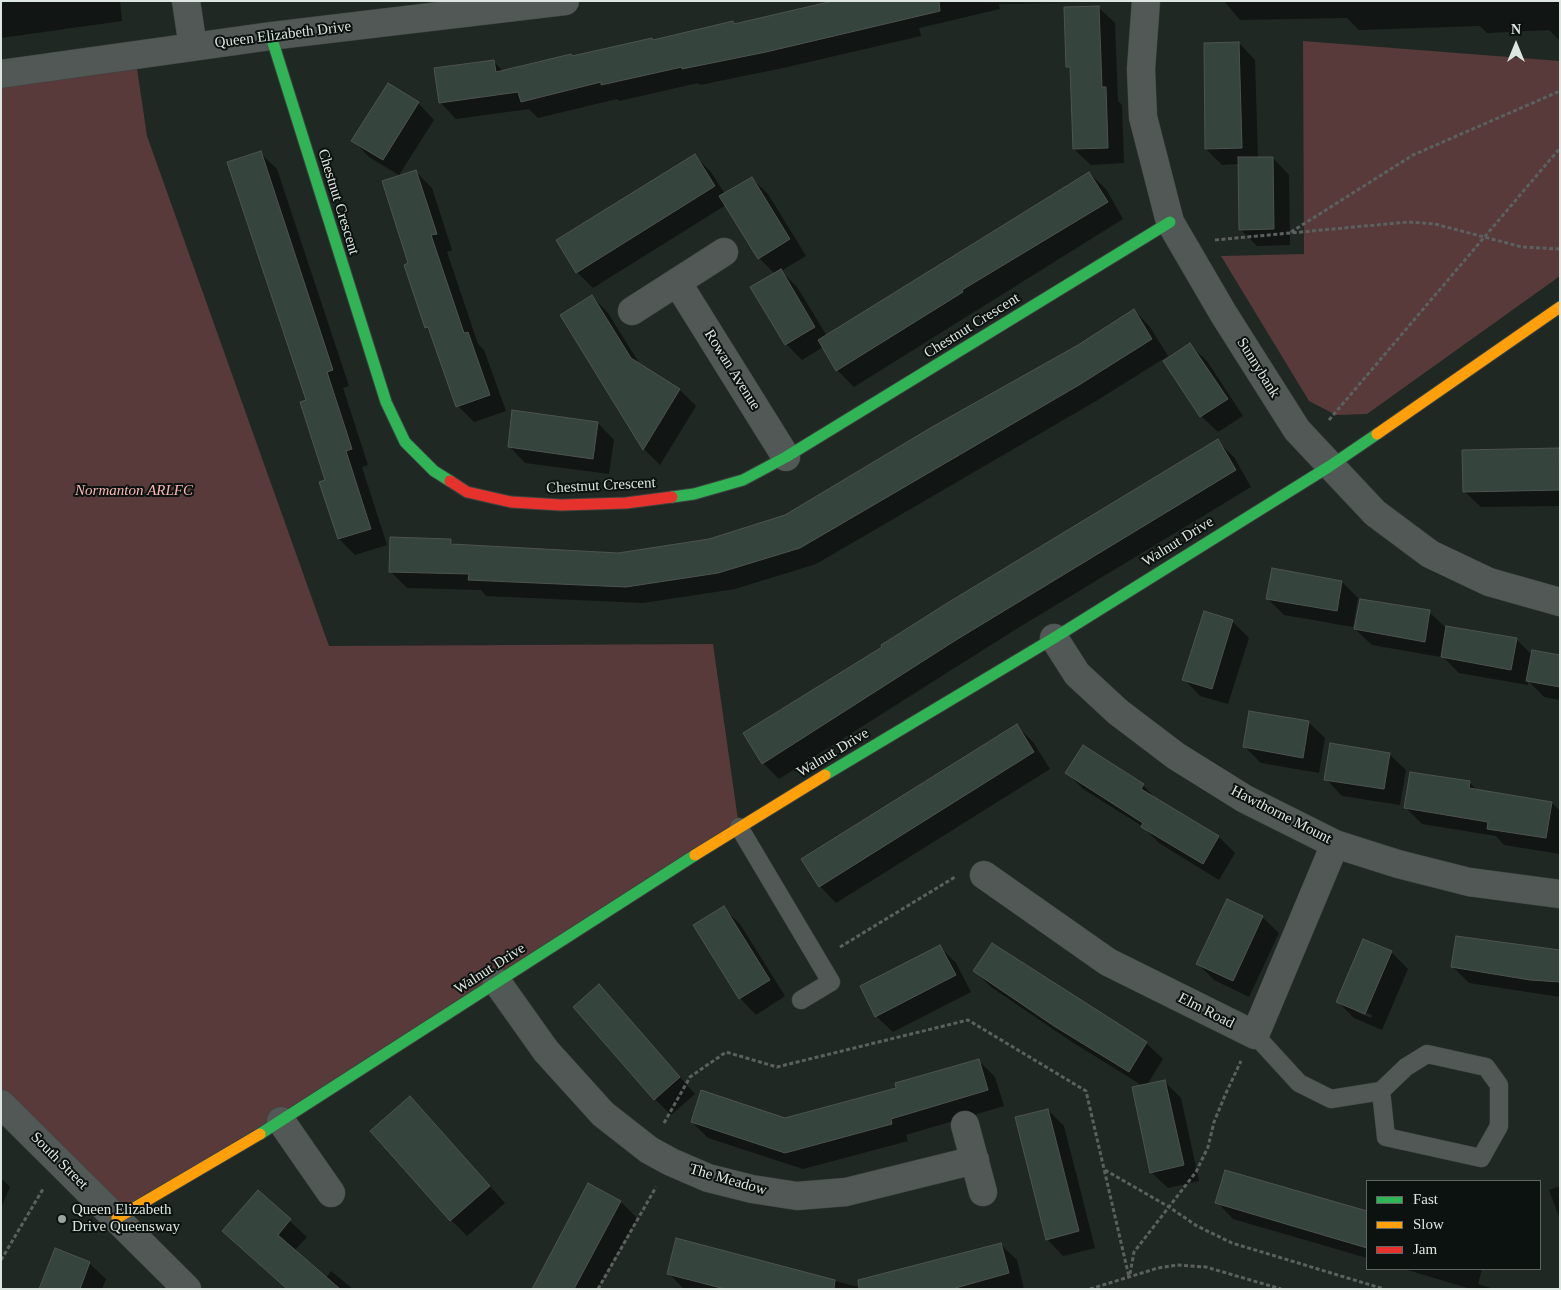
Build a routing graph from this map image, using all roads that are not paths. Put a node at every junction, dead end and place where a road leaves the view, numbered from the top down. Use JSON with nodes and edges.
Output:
{"nodes":[{"id":1,"x":186,"y":1,"type":"edge"},
{"id":2,"x":565,"y":1,"type":"edge"},
{"id":3,"x":1146,"y":1,"type":"edge"},
{"id":4,"x":271,"y":36,"type":"junction"},
{"id":5,"x":193,"y":47,"type":"junction"},
{"id":6,"x":1,"y":74,"type":"edge"},
{"id":7,"x":1176,"y":232,"type":"junction"},
{"id":8,"x":724,"y":252,"type":"dead end"},
{"id":9,"x":677,"y":282,"type":"junction"},
{"id":10,"x":1560,"y":307,"type":"edge"},
{"id":11,"x":632,"y":312,"type":"dead end"},
{"id":12,"x":786,"y":457,"type":"junction"},
{"id":13,"x":1330,"y":466,"type":"junction"},
{"id":14,"x":1560,"y":602,"type":"edge"},
{"id":15,"x":1054,"y":638,"type":"junction"},
{"id":16,"x":739,"y":827,"type":"junction"},
{"id":17,"x":1335,"y":844,"type":"junction"},
{"id":18,"x":984,"y":875,"type":"road end"},
{"id":19,"x":1560,"y":894,"type":"edge"},
{"id":20,"x":497,"y":982,"type":"junction"},
{"id":21,"x":801,"y":1000,"type":"dead end"},
{"id":22,"x":1254,"y":1035,"type":"junction"},
{"id":23,"x":1381,"y":1091,"type":"junction"},
{"id":24,"x":1,"y":1104,"type":"edge"},
{"id":25,"x":281,"y":1120,"type":"junction"},
{"id":26,"x":965,"y":1125,"type":"dead end"},
{"id":27,"x":975,"y":1160,"type":"junction"},
{"id":28,"x":983,"y":1192,"type":"dead end"},
{"id":29,"x":331,"y":1193,"type":"dead end"},
{"id":30,"x":117,"y":1218,"type":"junction"},
{"id":31,"x":186,"y":1289,"type":"edge"}],
"edges":[{"from":1,"to":5,"type":"street"},
{"from":2,"to":4,"type":"street","name":"Queen Elizabeth Drive"},
{"from":3,"to":7,"type":"street","name":"Sunnybank"},
{"from":4,"to":5,"type":"street","name":"Queen Elizabeth Drive"},
{"from":4,"to":12,"type":"street","name":"Chestnut Crescent"},
{"from":5,"to":6,"type":"street","name":"Queen Elizabeth Drive"},
{"from":7,"to":12,"type":"street","name":"Chestnut Crescent"},
{"from":7,"to":13,"type":"street","name":"Sunnybank"},
{"from":8,"to":9,"type":"street"},
{"from":9,"to":11,"type":"street"},
{"from":9,"to":12,"type":"street","name":"Rowan Avenue"},
{"from":10,"to":13,"type":"street","name":"Walnut Drive"},
{"from":13,"to":14,"type":"street","name":"Sunnybank"},
{"from":13,"to":15,"type":"street","name":"Walnut Drive"},
{"from":15,"to":16,"type":"street","name":"Walnut Drive"},
{"from":15,"to":17,"type":"street","name":"Hawthorne Mount"},
{"from":16,"to":20,"type":"street","name":"Walnut Drive"},
{"from":16,"to":21,"type":"lane"},
{"from":17,"to":19,"type":"street","name":"Hawthorne Mount"},
{"from":17,"to":22,"type":"street"},
{"from":18,"to":22,"type":"street","name":"Elm Road"},
{"from":20,"to":25,"type":"street","name":"Walnut Drive"},
{"from":20,"to":27,"type":"street","name":"The Meadow"},
{"from":22,"to":23,"type":"lane"},
{"from":23,"to":23,"type":"lane"},
{"from":24,"to":30,"type":"street","name":"South Street"},
{"from":25,"to":29,"type":"street"},
{"from":25,"to":30,"type":"street","name":"Walnut Drive"},
{"from":26,"to":27,"type":"street"},
{"from":27,"to":28,"type":"street"},
{"from":30,"to":31,"type":"street"}]}
